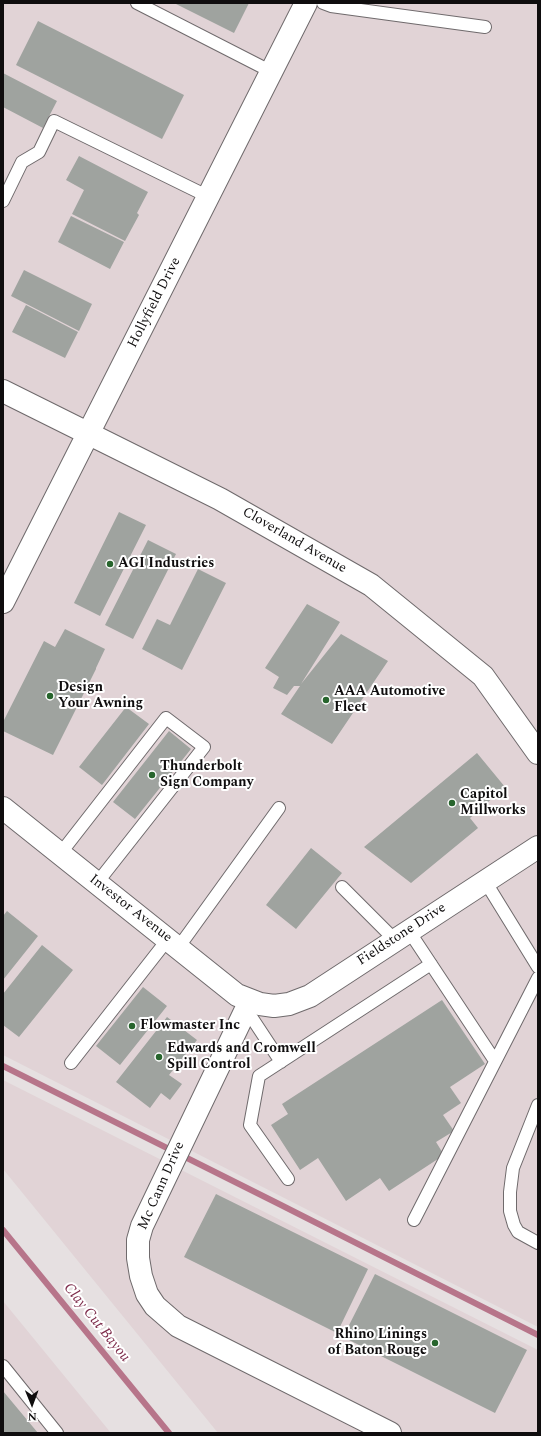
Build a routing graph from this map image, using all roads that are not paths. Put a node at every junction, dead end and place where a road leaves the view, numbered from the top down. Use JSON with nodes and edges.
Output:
{"nodes":[{"id":1,"x":137,"y":3,"type":"edge"},
{"id":2,"x":306,"y":3,"type":"edge"},
{"id":3,"x":323,"y":3,"type":"edge"},
{"id":4,"x":485,"y":27,"type":"dead end"},
{"id":5,"x":272,"y":72,"type":"junction"},
{"id":6,"x":209,"y":197,"type":"junction"},
{"id":7,"x":3,"y":201,"type":"edge"},
{"id":8,"x":3,"y":391,"type":"edge"},
{"id":9,"x":89,"y":433,"type":"junction"},
{"id":10,"x":3,"y":602,"type":"edge"},
{"id":11,"x":538,"y":753,"type":"edge"},
{"id":12,"x":3,"y":808,"type":"edge"},
{"id":13,"x":279,"y":808,"type":"dead end"},
{"id":14,"x":538,"y":847,"type":"edge"},
{"id":15,"x":60,"y":854,"type":"junction"},
{"id":16,"x":485,"y":882,"type":"junction"},
{"id":17,"x":97,"y":883,"type":"junction"},
{"id":18,"x":342,"y":887,"type":"dead end"},
{"id":19,"x":402,"y":935,"type":"junction"},
{"id":20,"x":173,"y":944,"type":"junction"},
{"id":21,"x":431,"y":964,"type":"junction"},
{"id":22,"x":538,"y":967,"type":"edge"},
{"id":23,"x":538,"y":978,"type":"edge"},
{"id":24,"x":252,"y":1005,"type":"junction"},
{"id":25,"x":496,"y":1061,"type":"junction"},
{"id":26,"x":281,"y":1062,"type":"junction"},
{"id":27,"x":71,"y":1063,"type":"dead end"},
{"id":28,"x":538,"y":1105,"type":"edge"},
{"id":29,"x":288,"y":1179,"type":"dead end"},
{"id":30,"x":414,"y":1220,"type":"dead end"},
{"id":31,"x":538,"y":1243,"type":"edge"},
{"id":32,"x":3,"y":1366,"type":"edge"},
{"id":33,"x":57,"y":1433,"type":"edge"},
{"id":34,"x":390,"y":1433,"type":"edge"}],
"edges":[{"from":1,"to":5,"type":"lane"},
{"from":2,"to":5,"type":"street","name":"Hollyfield Drive"},
{"from":3,"to":4,"type":"lane"},
{"from":5,"to":6,"type":"street","name":"Hollyfield Drive"},
{"from":6,"to":7,"type":"lane"},
{"from":6,"to":9,"type":"street","name":"Hollyfield Drive"},
{"from":8,"to":9,"type":"street","name":"Cloverland Avenue"},
{"from":9,"to":10,"type":"street","name":"Hollyfield Drive"},
{"from":9,"to":11,"type":"street","name":"Cloverland Avenue"},
{"from":12,"to":15,"type":"street","name":"Investor Avenue"},
{"from":13,"to":20,"type":"lane"},
{"from":14,"to":16,"type":"street","name":"Fieldstone Drive"},
{"from":15,"to":17,"type":"street","name":"Investor Avenue"},
{"from":15,"to":17,"type":"lane"},
{"from":16,"to":19,"type":"street","name":"Fieldstone Drive"},
{"from":16,"to":22,"type":"lane"},
{"from":17,"to":20,"type":"street","name":"Investor Avenue"},
{"from":18,"to":19,"type":"lane"},
{"from":19,"to":21,"type":"lane"},
{"from":19,"to":24,"type":"street","name":"Fieldstone Drive"},
{"from":20,"to":24,"type":"street","name":"Investor Avenue"},
{"from":20,"to":27,"type":"lane"},
{"from":21,"to":25,"type":"lane"},
{"from":21,"to":26,"type":"lane"},
{"from":23,"to":25,"type":"lane"},
{"from":24,"to":26,"type":"lane"},
{"from":24,"to":34,"type":"street","name":"Mc Cann Drive"},
{"from":25,"to":30,"type":"lane"},
{"from":26,"to":29,"type":"lane"},
{"from":28,"to":31,"type":"lane"},
{"from":32,"to":33,"type":"lane"}]}
